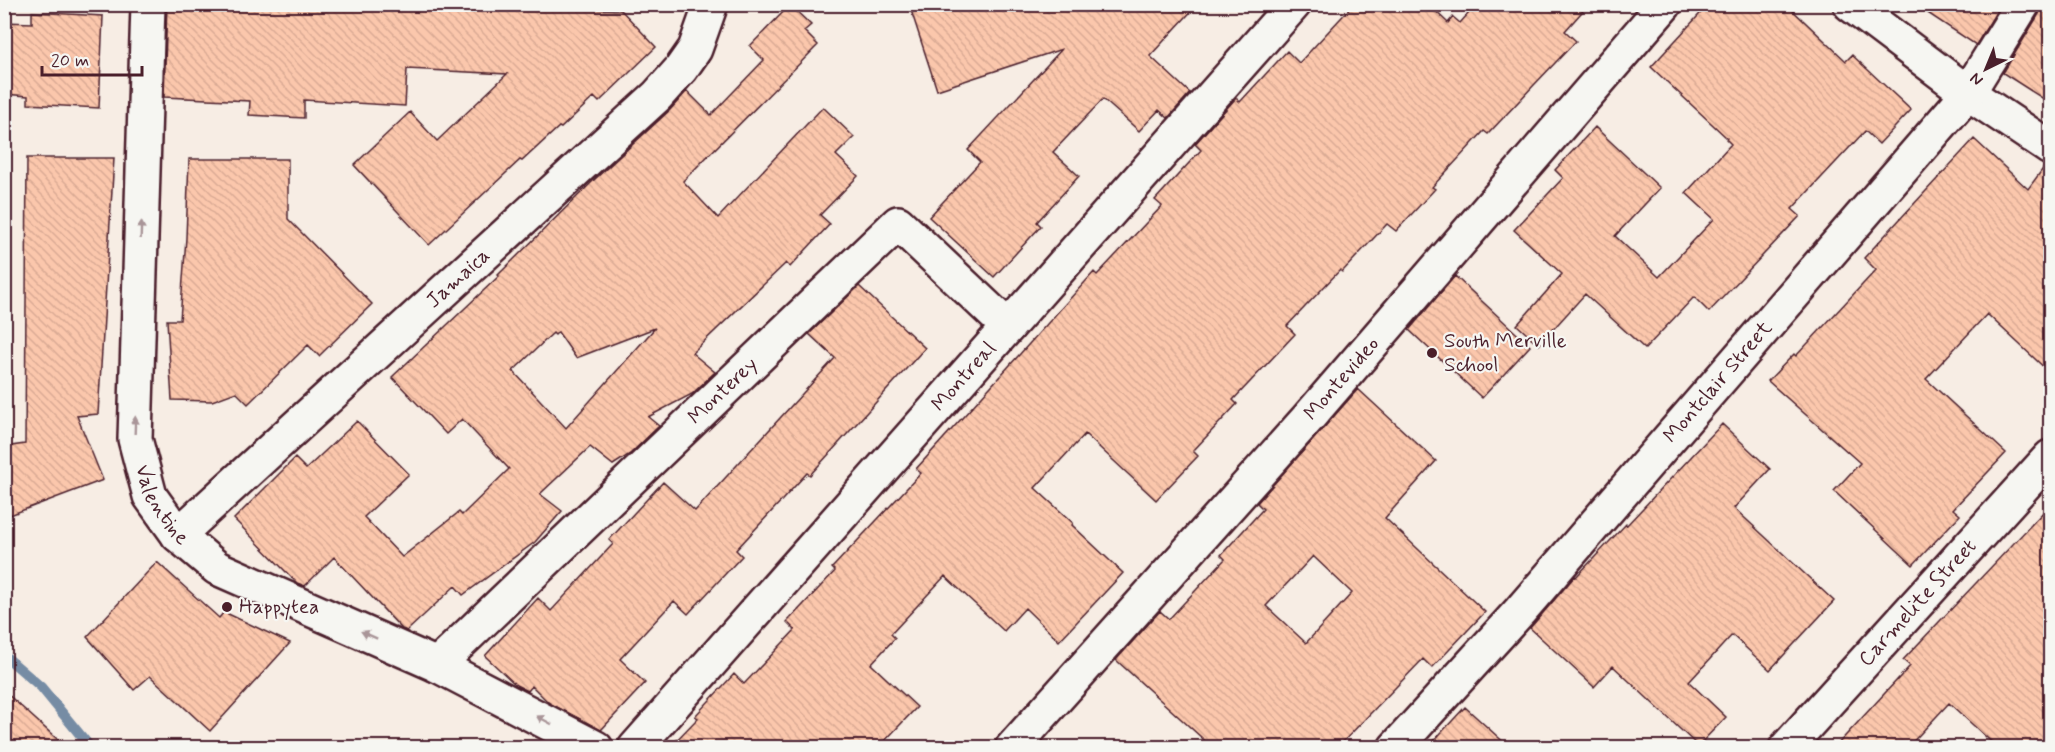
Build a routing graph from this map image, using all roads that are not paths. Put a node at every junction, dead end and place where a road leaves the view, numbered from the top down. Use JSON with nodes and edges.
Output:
{"nodes":[{"id":1,"x":148,"y":4,"type":"edge"},
{"id":2,"x":711,"y":4,"type":"edge"},
{"id":3,"x":1294,"y":4,"type":"edge"},
{"id":4,"x":1665,"y":4,"type":"edge"},
{"id":5,"x":1850,"y":4,"type":"edge"},
{"id":6,"x":2023,"y":4,"type":"edge"},
{"id":7,"x":1968,"y":93,"type":"junction"},
{"id":8,"x":2050,"y":148,"type":"edge"},
{"id":9,"x":1008,"y":327,"type":"junction"},
{"id":10,"x":2050,"y":457,"type":"edge"},
{"id":11,"x":178,"y":535,"type":"junction"},
{"id":12,"x":437,"y":665,"type":"junction"},
{"id":13,"x":596,"y":747,"type":"edge"},
{"id":14,"x":635,"y":747,"type":"edge"},
{"id":15,"x":1012,"y":747,"type":"edge"},
{"id":16,"x":1395,"y":747,"type":"edge"},
{"id":17,"x":1786,"y":747,"type":"edge"}],
"edges":[{"from":11,"to":1,"type":"street","name":"Valentine","one_way":true},
{"from":2,"to":11,"type":"street","name":"Jamaica"},
{"from":3,"to":9,"type":"street","name":"Montreal"},
{"from":4,"to":15,"type":"street","name":"Montevideo"},
{"from":5,"to":7,"type":"street"},
{"from":6,"to":7,"type":"street","name":"Montclair Street"},
{"from":7,"to":8,"type":"street"},
{"from":7,"to":16,"type":"street","name":"Montclair Street"},
{"from":9,"to":12,"type":"street","name":"Monterey"},
{"from":9,"to":14,"type":"street","name":"Montreal"},
{"from":10,"to":17,"type":"street","name":"Carmelite Street"},
{"from":12,"to":11,"type":"street","name":"Valentine","one_way":true},
{"from":13,"to":12,"type":"street","name":"Valentine","one_way":true}]}
